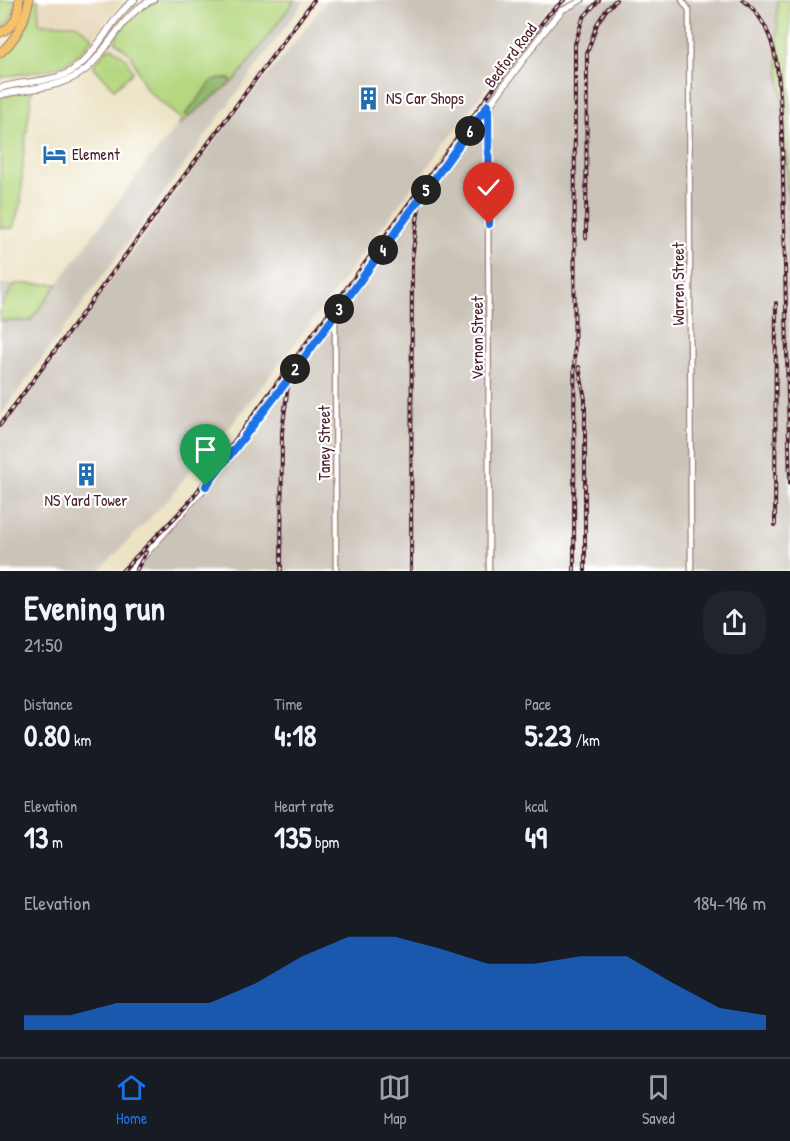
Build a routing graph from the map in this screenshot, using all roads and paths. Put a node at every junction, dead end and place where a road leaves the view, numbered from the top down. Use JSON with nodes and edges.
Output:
{"nodes":[{"id":1,"x":19,"y":0,"type":"edge"},
{"id":2,"x":29,"y":0,"type":"edge"},
{"id":3,"x":134,"y":0,"type":"edge"},
{"id":4,"x":153,"y":0,"type":"edge"},
{"id":5,"x":582,"y":0,"type":"edge"},
{"id":6,"x":682,"y":0,"type":"edge"},
{"id":7,"x":561,"y":11,"type":"joint"},
{"id":8,"x":0,"y":33,"type":"edge"},
{"id":9,"x":0,"y":53,"type":"edge"},
{"id":10,"x":0,"y":88,"type":"edge"},
{"id":11,"x":0,"y":95,"type":"edge"},
{"id":12,"x":488,"y":105,"type":"junction"},
{"id":13,"x":335,"y":315,"type":"junction"},
{"id":14,"x":130,"y":571,"type":"edge"},
{"id":15,"x":336,"y":571,"type":"edge"},
{"id":16,"x":489,"y":571,"type":"edge"},
{"id":17,"x":691,"y":571,"type":"edge"}],
"edges":[{"from":1,"to":8,"type":"highway"},
{"from":2,"to":9,"type":"highway"},
{"from":3,"to":10,"type":"street"},
{"from":4,"to":11,"type":"street"},
{"from":5,"to":7,"type":"street"},
{"from":6,"to":17,"type":"street","name":"Warren Street"},
{"from":7,"to":12,"type":"street","name":"Bedford Road"},
{"from":12,"to":13,"type":"street","name":"Bedford Road"},
{"from":12,"to":16,"type":"street","name":"Vernon Street"},
{"from":13,"to":14,"type":"street","name":"Bedford Road"},
{"from":13,"to":15,"type":"street","name":"Taney Street"}]}
